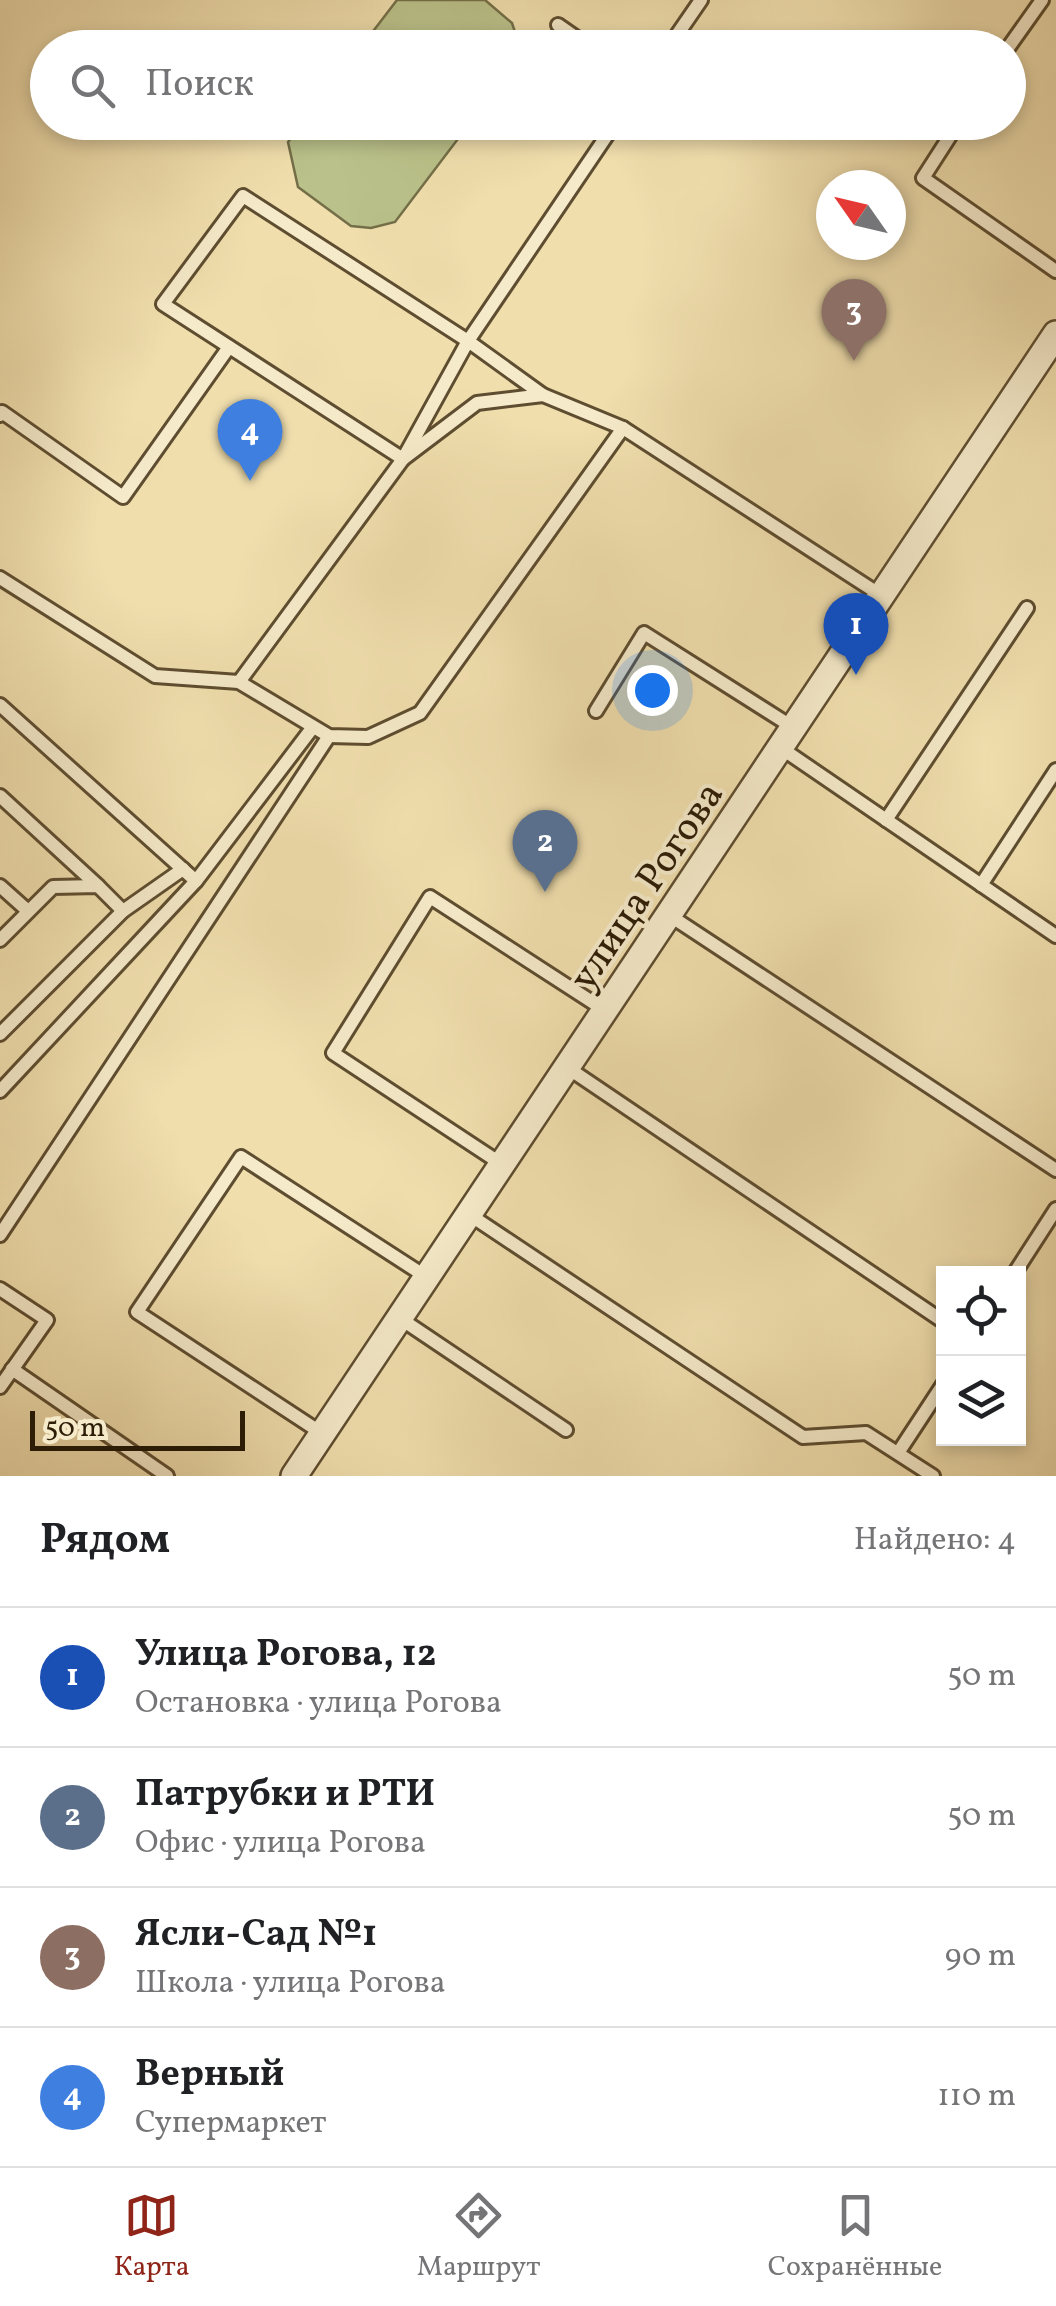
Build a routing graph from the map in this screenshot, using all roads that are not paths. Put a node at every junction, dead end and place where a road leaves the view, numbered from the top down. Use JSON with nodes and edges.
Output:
{"nodes":[{"id":1,"x":701,"y":0,"type":"edge"},
{"id":2,"x":1042,"y":0,"type":"edge"},
{"id":3,"x":558,"y":25,"type":"dead end"},
{"id":4,"x":565,"y":30,"type":"edge"},
{"id":5,"x":680,"y":30,"type":"edge"},
{"id":6,"x":1021,"y":30,"type":"edge"},
{"id":7,"x":604,"y":140,"type":"edge"},
{"id":8,"x":948,"y":140,"type":"edge"},
{"id":9,"x":1056,"y":271,"type":"edge"},
{"id":10,"x":1055,"y":337,"type":"edge"},
{"id":11,"x":468,"y":342,"type":"junction"},
{"id":12,"x":230,"y":347,"type":"junction"},
{"id":13,"x":543,"y":395,"type":"junction"},
{"id":14,"x":0,"y":415,"type":"edge"},
{"id":15,"x":623,"y":428,"type":"junction"},
{"id":16,"x":403,"y":459,"type":"junction"},
{"id":17,"x":0,"y":578,"type":"edge"},
{"id":18,"x":882,"y":596,"type":"junction"},
{"id":19,"x":1027,"y":608,"type":"dead end"},
{"id":20,"x":238,"y":682,"type":"junction"},
{"id":21,"x":0,"y":705,"type":"edge"},
{"id":22,"x":596,"y":711,"type":"dead end"},
{"id":23,"x":313,"y":727,"type":"junction"},
{"id":24,"x":329,"y":736,"type":"junction"},
{"id":25,"x":788,"y":738,"type":"junction"},
{"id":26,"x":1056,"y":770,"type":"edge"},
{"id":27,"x":0,"y":796,"type":"edge"},
{"id":28,"x":886,"y":820,"type":"junction"},
{"id":29,"x":183,"y":869,"type":"junction"},
{"id":30,"x":196,"y":881,"type":"junction"},
{"id":31,"x":981,"y":885,"type":"junction"},
{"id":32,"x":0,"y":886,"type":"edge"},
{"id":33,"x":98,"y":886,"type":"junction"},
{"id":34,"x":123,"y":911,"type":"junction"},
{"id":35,"x":28,"y":912,"type":"junction"},
{"id":36,"x":669,"y":915,"type":"junction"},
{"id":37,"x":1056,"y":936,"type":"edge"},
{"id":38,"x":0,"y":940,"type":"edge"},
{"id":39,"x":606,"y":1011,"type":"junction"},
{"id":40,"x":0,"y":1034,"type":"edge"},
{"id":41,"x":568,"y":1068,"type":"junction"},
{"id":42,"x":0,"y":1091,"type":"edge"},
{"id":43,"x":503,"y":1166,"type":"junction"},
{"id":44,"x":1056,"y":1170,"type":"edge"},
{"id":45,"x":1056,"y":1209,"type":"edge"},
{"id":46,"x":470,"y":1215,"type":"junction"},
{"id":47,"x":0,"y":1235,"type":"edge"},
{"id":48,"x":1019,"y":1266,"type":"edge"},
{"id":49,"x":428,"y":1278,"type":"junction"},
{"id":50,"x":0,"y":1289,"type":"edge"},
{"id":51,"x":936,"y":1317,"type":"edge"},
{"id":52,"x":401,"y":1319,"type":"junction"},
{"id":53,"x":12,"y":1369,"type":"junction"},
{"id":54,"x":0,"y":1387,"type":"edge"},
{"id":55,"x":936,"y":1395,"type":"edge"},
{"id":56,"x":566,"y":1430,"type":"dead end"},
{"id":57,"x":323,"y":1434,"type":"junction"},
{"id":58,"x":898,"y":1453,"type":"junction"},
{"id":59,"x":166,"y":1476,"type":"edge"},
{"id":60,"x":294,"y":1476,"type":"edge"},
{"id":61,"x":933,"y":1476,"type":"edge"}],
"edges":[{"from":1,"to":5,"type":"lane"},
{"from":2,"to":6,"type":"lane"},
{"from":3,"to":4,"type":"lane"},
{"from":7,"to":11,"type":"lane"},
{"from":8,"to":9,"type":"lane"},
{"from":10,"to":18,"type":"street","name":"улица Рогова"},
{"from":11,"to":12,"type":"lane"},
{"from":11,"to":13,"type":"lane"},
{"from":11,"to":16,"type":"lane"},
{"from":12,"to":14,"type":"lane"},
{"from":12,"to":16,"type":"lane"},
{"from":13,"to":15,"type":"lane"},
{"from":13,"to":16,"type":"lane"},
{"from":15,"to":18,"type":"lane"},
{"from":15,"to":24,"type":"lane"},
{"from":16,"to":20,"type":"lane"},
{"from":17,"to":20,"type":"lane"},
{"from":18,"to":25,"type":"street","name":"улица Рогова"},
{"from":19,"to":28,"type":"lane"},
{"from":20,"to":23,"type":"lane"},
{"from":21,"to":29,"type":"lane"},
{"from":22,"to":25,"type":"lane"},
{"from":23,"to":24,"type":"lane"},
{"from":23,"to":30,"type":"lane"},
{"from":24,"to":47,"type":"lane"},
{"from":25,"to":28,"type":"lane"},
{"from":25,"to":36,"type":"street","name":"улица Рогова"},
{"from":26,"to":31,"type":"lane"},
{"from":27,"to":33,"type":"lane"},
{"from":28,"to":31,"type":"lane"},
{"from":29,"to":30,"type":"lane"},
{"from":29,"to":34,"type":"lane"},
{"from":30,"to":42,"type":"lane"},
{"from":31,"to":37,"type":"lane"},
{"from":32,"to":35,"type":"lane"},
{"from":33,"to":34,"type":"lane"},
{"from":33,"to":35,"type":"lane"},
{"from":34,"to":40,"type":"lane"},
{"from":35,"to":38,"type":"lane"},
{"from":36,"to":39,"type":"street","name":"улица Рогова"},
{"from":36,"to":44,"type":"lane"},
{"from":39,"to":41,"type":"street","name":"улица Рогова"},
{"from":39,"to":43,"type":"lane"},
{"from":41,"to":43,"type":"street","name":"улица Рогова"},
{"from":41,"to":51,"type":"lane"},
{"from":43,"to":46,"type":"street","name":"улица Рогова"},
{"from":45,"to":48,"type":"lane"},
{"from":46,"to":49,"type":"street","name":"улица Рогова"},
{"from":46,"to":58,"type":"lane"},
{"from":49,"to":52,"type":"street","name":"улица Рогова"},
{"from":49,"to":57,"type":"lane"},
{"from":50,"to":53,"type":"lane"},
{"from":52,"to":56,"type":"lane"},
{"from":52,"to":57,"type":"street","name":"улица Рогова"},
{"from":53,"to":54,"type":"lane"},
{"from":53,"to":59,"type":"lane"},
{"from":55,"to":58,"type":"lane"},
{"from":57,"to":60,"type":"street","name":"улица Рогова"},
{"from":58,"to":61,"type":"lane"}]}
